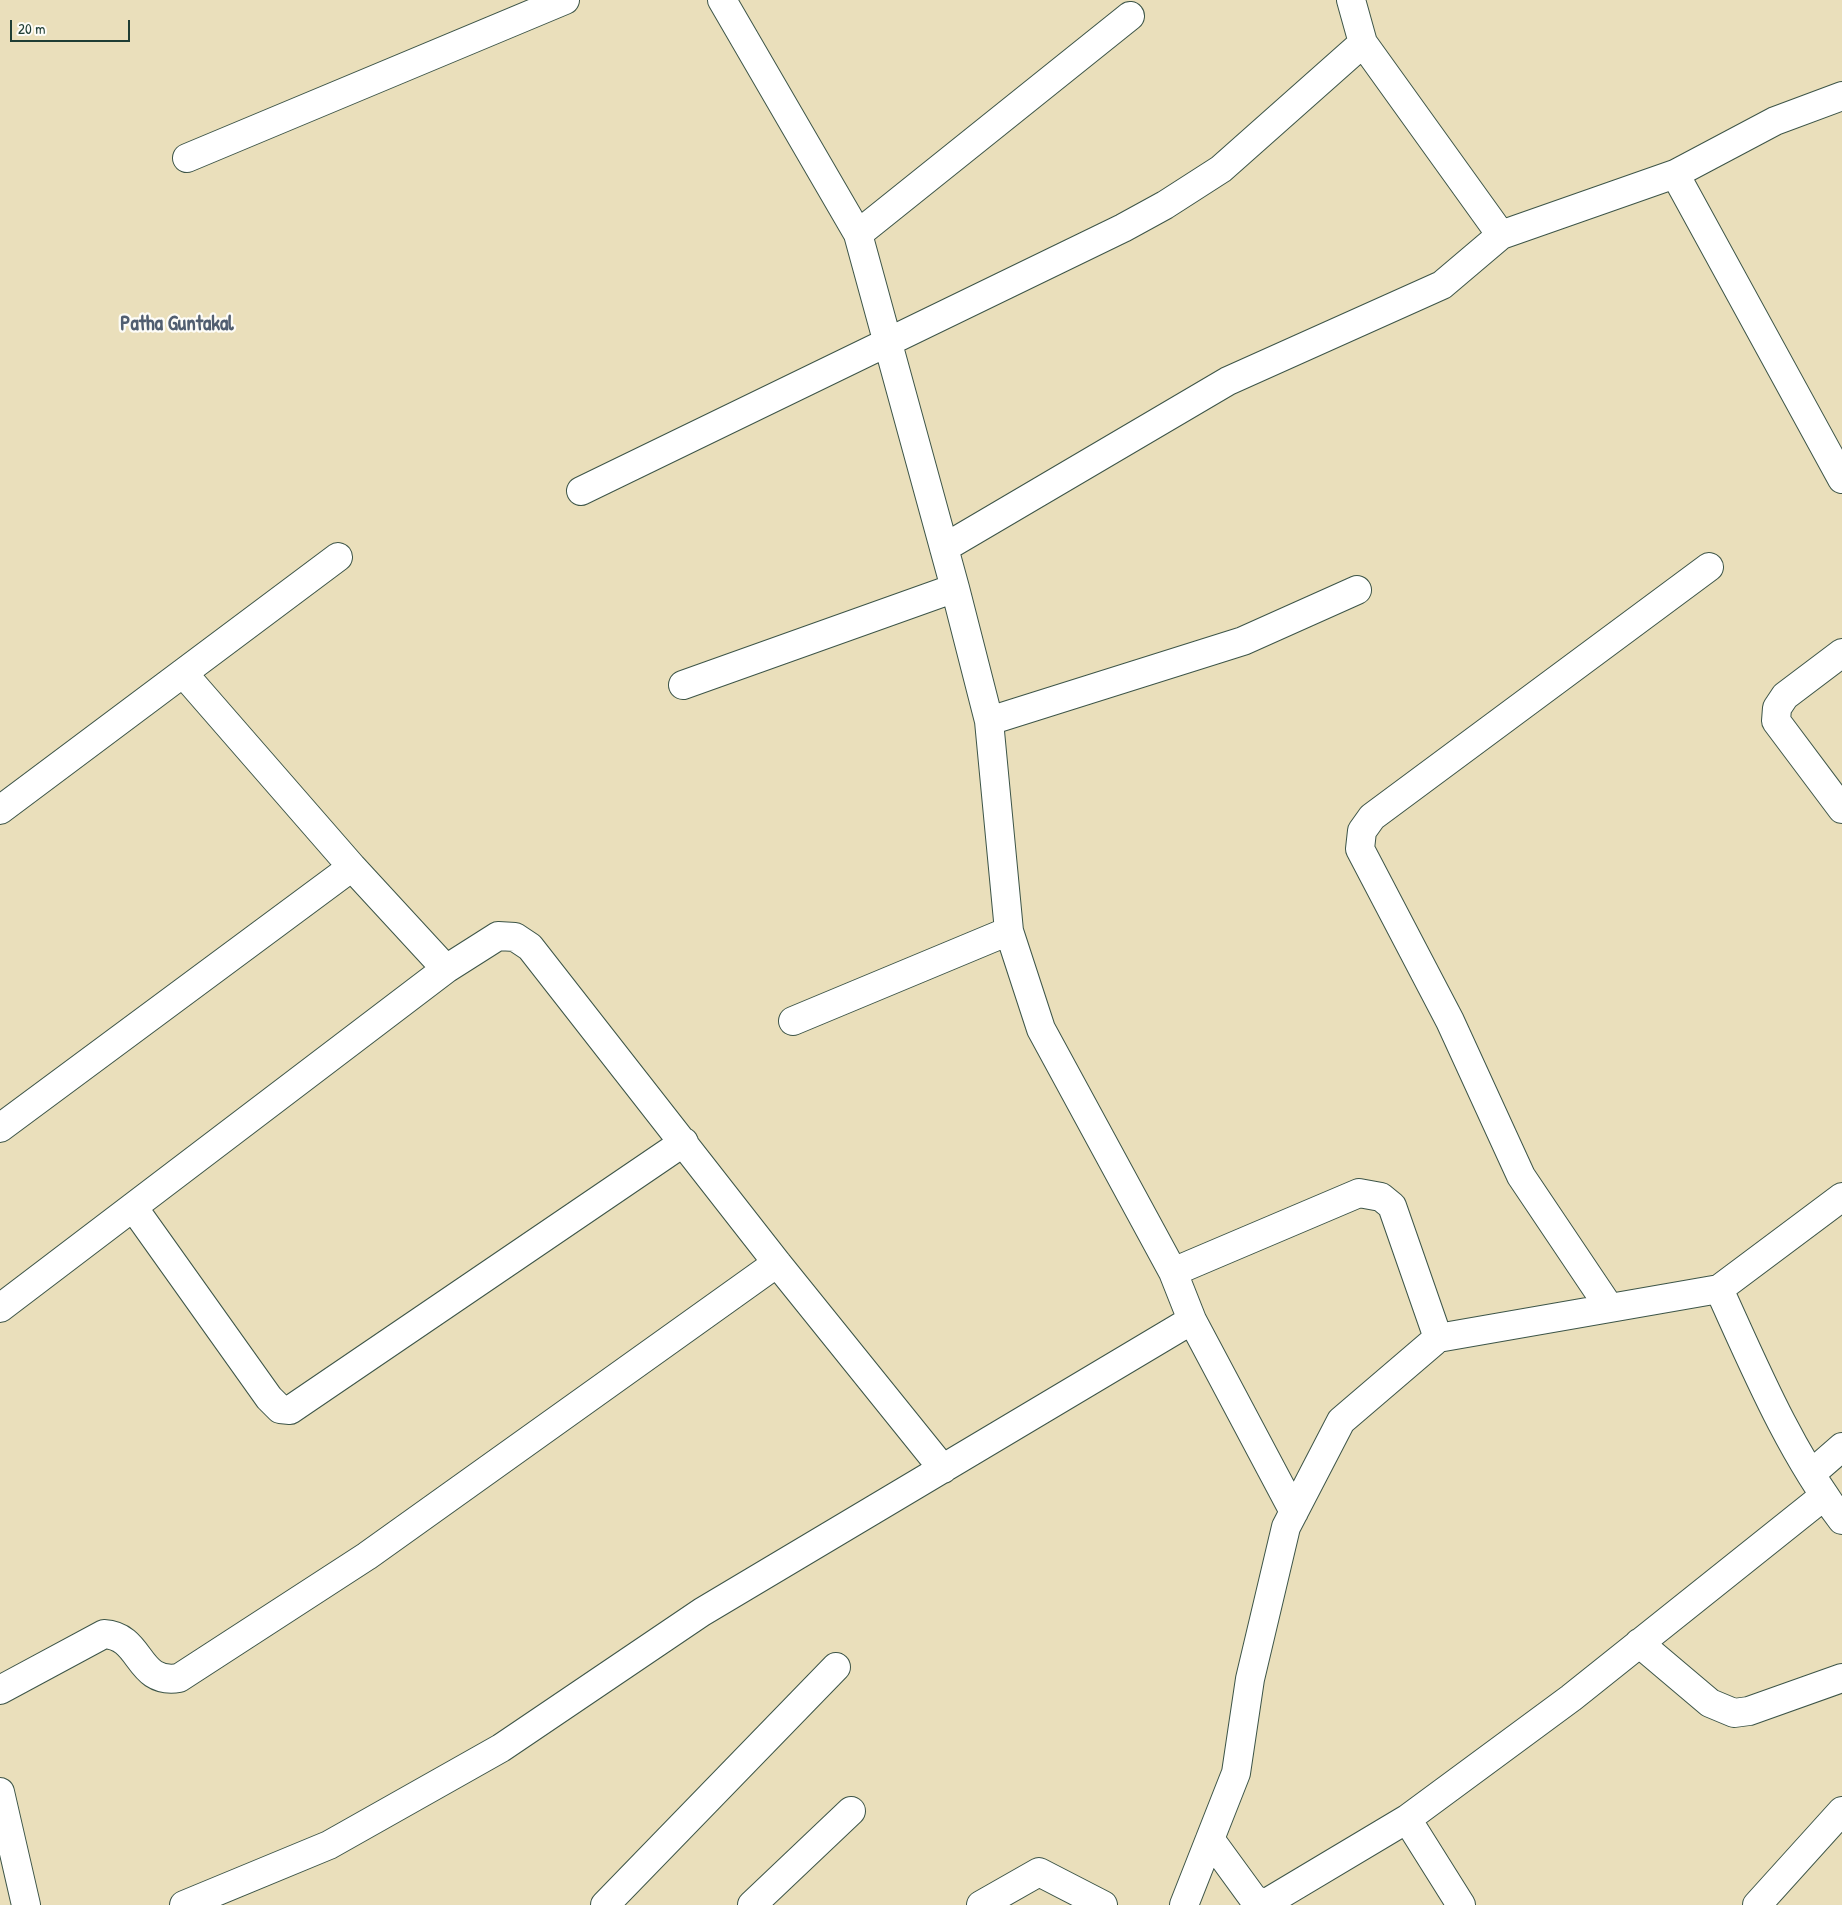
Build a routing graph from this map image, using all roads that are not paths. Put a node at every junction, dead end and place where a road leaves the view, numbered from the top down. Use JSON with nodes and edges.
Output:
{"nodes":[{"id":1,"x":565,"y":0,"type":"edge"},
{"id":2,"x":722,"y":0,"type":"edge"},
{"id":3,"x":1351,"y":0,"type":"edge"},
{"id":4,"x":1130,"y":16,"type":"dead end"},
{"id":5,"x":1363,"y":43,"type":"junction"},
{"id":6,"x":1842,"y":96,"type":"edge"},
{"id":7,"x":187,"y":158,"type":"dead end"},
{"id":8,"x":1675,"y":174,"type":"junction"},
{"id":9,"x":858,"y":234,"type":"junction"},
{"id":10,"x":1501,"y":235,"type":"junction"},
{"id":11,"x":887,"y":342,"type":"junction"},
{"id":12,"x":1842,"y":479,"type":"edge"},
{"id":13,"x":581,"y":491,"type":"dead end"},
{"id":14,"x":944,"y":548,"type":"junction"},
{"id":15,"x":338,"y":557,"type":"dead end"},
{"id":16,"x":1708,"y":567,"type":"dead end"},
{"id":17,"x":955,"y":588,"type":"junction"},
{"id":18,"x":1357,"y":590,"type":"dead end"},
{"id":19,"x":1842,"y":653,"type":"edge"},
{"id":20,"x":183,"y":673,"type":"junction"},
{"id":21,"x":683,"y":685,"type":"dead end"},
{"id":22,"x":989,"y":721,"type":"junction"},
{"id":23,"x":1842,"y":809,"type":"edge"},
{"id":24,"x":0,"y":810,"type":"edge"},
{"id":25,"x":352,"y":867,"type":"junction"},
{"id":26,"x":1009,"y":930,"type":"junction"},
{"id":27,"x":446,"y":969,"type":"junction"},
{"id":28,"x":793,"y":1021,"type":"dead end"},
{"id":29,"x":0,"y":1128,"type":"edge"},
{"id":30,"x":684,"y":1142,"type":"junction"},
{"id":31,"x":1842,"y":1197,"type":"edge"},
{"id":32,"x":133,"y":1206,"type":"junction"},
{"id":33,"x":777,"y":1263,"type":"junction"},
{"id":34,"x":1172,"y":1272,"type":"junction"},
{"id":35,"x":1719,"y":1288,"type":"junction"},
{"id":36,"x":1609,"y":1307,"type":"junction"},
{"id":37,"x":0,"y":1308,"type":"edge"},
{"id":38,"x":1192,"y":1320,"type":"junction"},
{"id":39,"x":1438,"y":1338,"type":"junction"},
{"id":40,"x":1842,"y":1448,"type":"edge"},
{"id":41,"x":943,"y":1469,"type":"junction"},
{"id":42,"x":1818,"y":1485,"type":"junction"},
{"id":43,"x":1294,"y":1512,"type":"junction"},
{"id":44,"x":1842,"y":1520,"type":"edge"},
{"id":45,"x":1639,"y":1643,"type":"junction"},
{"id":46,"x":836,"y":1666,"type":"dead end"},
{"id":47,"x":1842,"y":1678,"type":"edge"},
{"id":48,"x":0,"y":1690,"type":"edge"},
{"id":49,"x":0,"y":1792,"type":"edge"},
{"id":50,"x":851,"y":1811,"type":"dead end"},
{"id":51,"x":1842,"y":1811,"type":"edge"},
{"id":52,"x":1407,"y":1819,"type":"junction"},
{"id":53,"x":1210,"y":1840,"type":"junction"},
{"id":54,"x":26,"y":1905,"type":"edge"},
{"id":55,"x":184,"y":1905,"type":"edge"},
{"id":56,"x":605,"y":1905,"type":"edge"},
{"id":57,"x":752,"y":1905,"type":"edge"},
{"id":58,"x":981,"y":1905,"type":"edge"},
{"id":59,"x":1104,"y":1905,"type":"edge"},
{"id":60,"x":1184,"y":1905,"type":"edge"},
{"id":61,"x":1461,"y":1905,"type":"edge"},
{"id":62,"x":1757,"y":1905,"type":"edge"}],
"edges":[{"from":1,"to":7,"type":"street"},
{"from":2,"to":9,"type":"street"},
{"from":3,"to":5,"type":"street"},
{"from":4,"to":9,"type":"street"},
{"from":5,"to":10,"type":"street"},
{"from":5,"to":11,"type":"street"},
{"from":6,"to":8,"type":"street"},
{"from":8,"to":10,"type":"street"},
{"from":8,"to":12,"type":"street"},
{"from":9,"to":11,"type":"street"},
{"from":10,"to":14,"type":"street"},
{"from":11,"to":13,"type":"street"},
{"from":11,"to":14,"type":"street"},
{"from":14,"to":17,"type":"street"},
{"from":15,"to":20,"type":"street"},
{"from":16,"to":36,"type":"street"},
{"from":17,"to":21,"type":"street"},
{"from":17,"to":22,"type":"street"},
{"from":18,"to":22,"type":"street"},
{"from":19,"to":23,"type":"street"},
{"from":20,"to":24,"type":"street"},
{"from":20,"to":25,"type":"street"},
{"from":22,"to":26,"type":"street"},
{"from":25,"to":27,"type":"street"},
{"from":25,"to":29,"type":"street"},
{"from":26,"to":28,"type":"street"},
{"from":26,"to":34,"type":"street"},
{"from":27,"to":30,"type":"street"},
{"from":27,"to":32,"type":"street"},
{"from":30,"to":32,"type":"street"},
{"from":30,"to":33,"type":"street"},
{"from":31,"to":35,"type":"street"},
{"from":32,"to":37,"type":"street"},
{"from":33,"to":41,"type":"street"},
{"from":33,"to":48,"type":"street"},
{"from":34,"to":38,"type":"street"},
{"from":34,"to":39,"type":"street"},
{"from":35,"to":36,"type":"street"},
{"from":35,"to":42,"type":"street"},
{"from":36,"to":39,"type":"street"},
{"from":38,"to":41,"type":"street"},
{"from":38,"to":43,"type":"street"},
{"from":39,"to":43,"type":"street"},
{"from":40,"to":42,"type":"street"},
{"from":41,"to":55,"type":"street"},
{"from":42,"to":44,"type":"street"},
{"from":42,"to":45,"type":"street"},
{"from":43,"to":53,"type":"street"},
{"from":45,"to":47,"type":"street"},
{"from":45,"to":52,"type":"street"},
{"from":46,"to":56,"type":"street"},
{"from":49,"to":54,"type":"street"},
{"from":50,"to":57,"type":"street"},
{"from":51,"to":62,"type":"street"},
{"from":52,"to":53,"type":"street"},
{"from":52,"to":61,"type":"street"},
{"from":53,"to":60,"type":"street"},
{"from":58,"to":59,"type":"street"}]}
